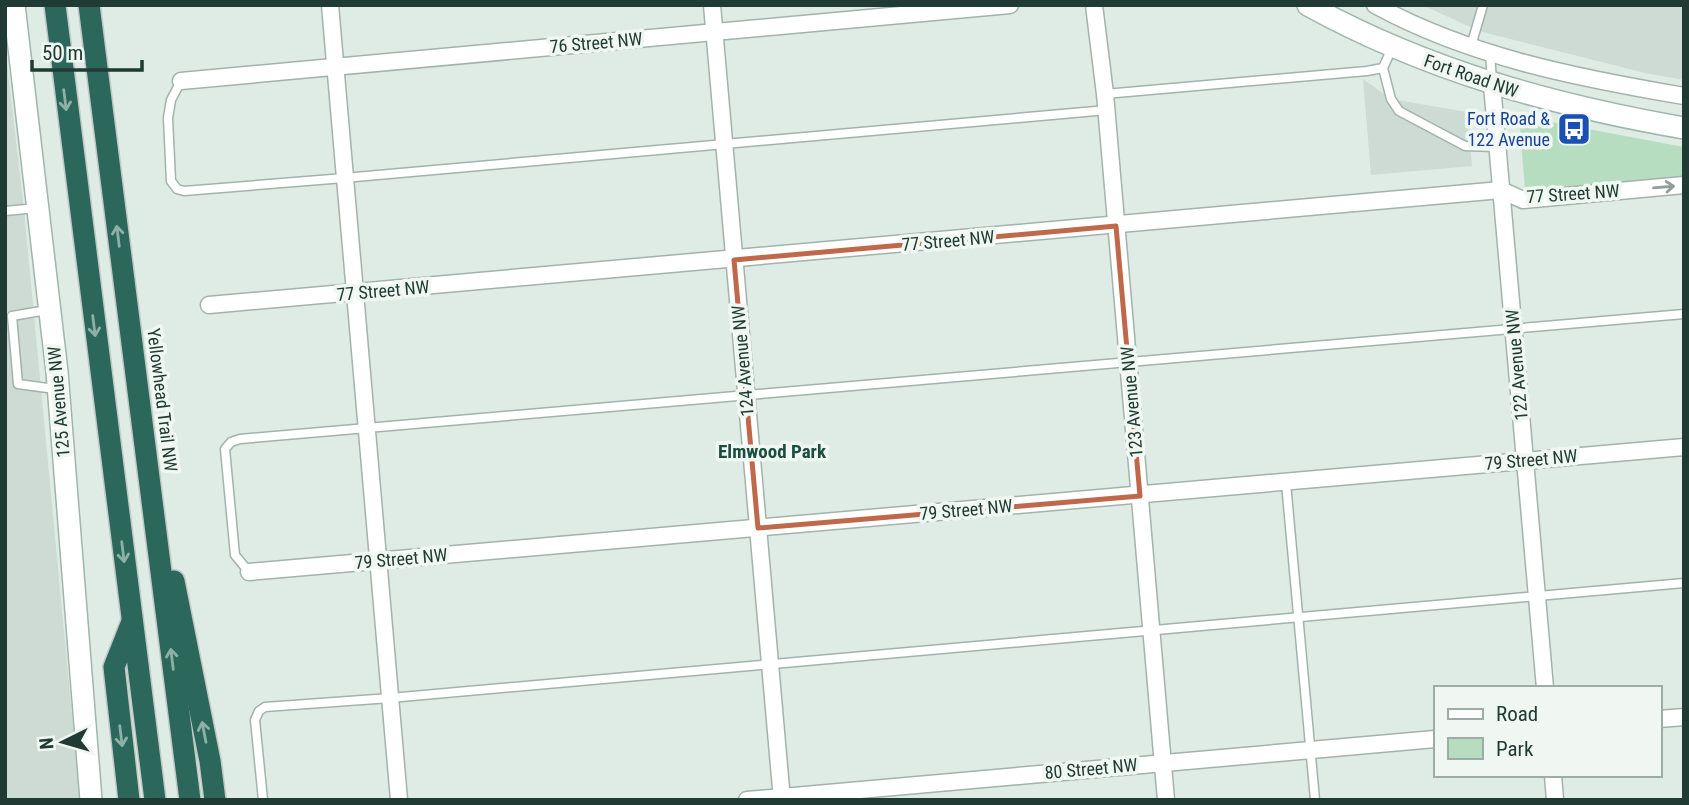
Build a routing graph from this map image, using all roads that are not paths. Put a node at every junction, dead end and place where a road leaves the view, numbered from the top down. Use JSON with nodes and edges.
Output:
{"nodes":[{"id":1,"x":14,"y":5,"type":"edge"},
{"id":2,"x":52,"y":5,"type":"edge"},
{"id":3,"x":91,"y":5,"type":"edge"},
{"id":4,"x":330,"y":5,"type":"edge"},
{"id":5,"x":712,"y":5,"type":"edge"},
{"id":6,"x":1010,"y":5,"type":"edge"},
{"id":7,"x":1094,"y":5,"type":"edge"},
{"id":8,"x":1308,"y":5,"type":"edge"},
{"id":9,"x":1375,"y":5,"type":"edge"},
{"id":10,"x":1483,"y":5,"type":"edge"},
{"id":11,"x":714,"y":32,"type":"junction"},
{"id":12,"x":1392,"y":46,"type":"junction"},
{"id":13,"x":1471,"y":46,"type":"junction"},
{"id":14,"x":1490,"y":53,"type":"junction"},
{"id":15,"x":335,"y":66,"type":"junction"},
{"id":16,"x":1383,"y":68,"type":"junction"},
{"id":17,"x":181,"y":81,"type":"joint"},
{"id":18,"x":1492,"y":85,"type":"junction"},
{"id":19,"x":1684,"y":96,"type":"edge"},
{"id":20,"x":1106,"y":102,"type":"junction"},
{"id":21,"x":1684,"y":128,"type":"edge"},
{"id":22,"x":724,"y":145,"type":"junction"},
{"id":23,"x":1497,"y":147,"type":"junction"},
{"id":24,"x":344,"y":178,"type":"junction"},
{"id":25,"x":1684,"y":186,"type":"edge"},
{"id":26,"x":1501,"y":190,"type":"junction"},
{"id":27,"x":38,"y":208,"type":"junction"},
{"id":28,"x":5,"y":211,"type":"edge"},
{"id":29,"x":1116,"y":226,"type":"junction"},
{"id":30,"x":734,"y":260,"type":"junction"},
{"id":31,"x":354,"y":294,"type":"junction"},
{"id":32,"x":209,"y":305,"type":"dead end"},
{"id":33,"x":50,"y":310,"type":"junction"},
{"id":34,"x":1684,"y":314,"type":"edge"},
{"id":35,"x":8,"y":316,"type":"edge"},
{"id":36,"x":1514,"y":328,"type":"junction"},
{"id":37,"x":1128,"y":361,"type":"junction"},
{"id":38,"x":58,"y":389,"type":"junction"},
{"id":39,"x":746,"y":395,"type":"junction"},
{"id":40,"x":139,"y":401,"type":"junction"},
{"id":41,"x":366,"y":429,"type":"junction"},
{"id":42,"x":1684,"y":447,"type":"edge"},
{"id":43,"x":1525,"y":460,"type":"junction"},
{"id":44,"x":1286,"y":482,"type":"junction"},
{"id":45,"x":1140,"y":496,"type":"junction"},
{"id":46,"x":758,"y":527,"type":"junction"},
{"id":47,"x":378,"y":561,"type":"junction"},
{"id":48,"x":249,"y":572,"type":"joint"},
{"id":49,"x":1684,"y":583,"type":"edge"},
{"id":50,"x":1537,"y":596,"type":"junction"},
{"id":51,"x":1299,"y":617,"type":"junction"},
{"id":52,"x":132,"y":622,"type":"junction"},
{"id":53,"x":1152,"y":629,"type":"junction"},
{"id":54,"x":770,"y":664,"type":"junction"},
{"id":55,"x":1545,"y":686,"type":"edge"},
{"id":56,"x":390,"y":698,"type":"junction"},
{"id":57,"x":1684,"y":717,"type":"edge"},
{"id":58,"x":1661,"y":719,"type":"edge"},
{"id":59,"x":1434,"y":739,"type":"edge"},
{"id":60,"x":1311,"y":750,"type":"junction"},
{"id":61,"x":1163,"y":763,"type":"junction"},
{"id":62,"x":1553,"y":777,"type":"edge"},
{"id":63,"x":781,"y":798,"type":"edge"},
{"id":64,"x":91,"y":800,"type":"edge"},
{"id":65,"x":129,"y":800,"type":"edge"},
{"id":66,"x":155,"y":800,"type":"edge"},
{"id":67,"x":190,"y":800,"type":"edge"},
{"id":68,"x":215,"y":800,"type":"edge"},
{"id":69,"x":263,"y":800,"type":"edge"},
{"id":70,"x":399,"y":800,"type":"edge"},
{"id":71,"x":747,"y":800,"type":"edge"},
{"id":72,"x":1166,"y":800,"type":"edge"},
{"id":73,"x":1315,"y":800,"type":"edge"},
{"id":74,"x":1555,"y":800,"type":"edge"}],
"edges":[{"from":1,"to":27,"type":"street","name":"125 Avenue NW"},
{"from":2,"to":52,"type":"highway","one_way":true},
{"from":40,"to":3,"type":"highway","name":"Yellowhead Trail NW","one_way":true},
{"from":4,"to":15,"type":"street"},
{"from":5,"to":11,"type":"street","name":"124 Avenue NW"},
{"from":6,"to":11,"type":"street","name":"76 Street NW"},
{"from":7,"to":20,"type":"street","name":"123 Avenue NW"},
{"from":8,"to":12,"type":"street","name":"Fort Road NW"},
{"from":9,"to":13,"type":"street"},
{"from":10,"to":13,"type":"lane"},
{"from":11,"to":15,"type":"street","name":"76 Street NW"},
{"from":11,"to":22,"type":"street","name":"124 Avenue NW"},
{"from":12,"to":16,"type":"lane"},
{"from":12,"to":18,"type":"street","name":"Fort Road NW"},
{"from":13,"to":14,"type":"street"},
{"from":14,"to":18,"type":"lane"},
{"from":14,"to":19,"type":"street"},
{"from":15,"to":17,"type":"street","name":"76 Street NW"},
{"from":15,"to":24,"type":"street"},
{"from":16,"to":20,"type":"lane"},
{"from":16,"to":23,"type":"lane"},
{"from":17,"to":24,"type":"lane"},
{"from":18,"to":21,"type":"street","name":"Fort Road NW"},
{"from":18,"to":23,"type":"street","name":"122 Avenue NW"},
{"from":20,"to":22,"type":"lane"},
{"from":20,"to":29,"type":"street","name":"123 Avenue NW"},
{"from":22,"to":24,"type":"lane"},
{"from":22,"to":30,"type":"street","name":"124 Avenue NW"},
{"from":23,"to":26,"type":"street","name":"122 Avenue NW"},
{"from":24,"to":31,"type":"street"},
{"from":26,"to":25,"type":"street","name":"77 Street NW","one_way":true},
{"from":26,"to":29,"type":"street","name":"77 Street NW"},
{"from":26,"to":36,"type":"street","name":"122 Avenue NW"},
{"from":27,"to":28,"type":"lane"},
{"from":27,"to":33,"type":"street","name":"125 Avenue NW"},
{"from":29,"to":30,"type":"street","name":"77 Street NW"},
{"from":29,"to":37,"type":"street","name":"123 Avenue NW"},
{"from":30,"to":31,"type":"street","name":"77 Street NW"},
{"from":30,"to":39,"type":"street","name":"124 Avenue NW"},
{"from":31,"to":32,"type":"street","name":"77 Street NW"},
{"from":31,"to":41,"type":"street"},
{"from":33,"to":35,"type":"lane"},
{"from":33,"to":38,"type":"street","name":"125 Avenue NW"},
{"from":34,"to":36,"type":"lane"},
{"from":35,"to":38,"type":"lane"},
{"from":36,"to":37,"type":"lane"},
{"from":36,"to":43,"type":"street","name":"122 Avenue NW"},
{"from":37,"to":39,"type":"lane"},
{"from":37,"to":45,"type":"street","name":"123 Avenue NW"},
{"from":38,"to":64,"type":"street","name":"125 Avenue NW"},
{"from":39,"to":41,"type":"lane"},
{"from":39,"to":46,"type":"street","name":"124 Avenue NW"},
{"from":67,"to":40,"type":"highway","name":"Yellowhead Trail NW","one_way":true},
{"from":68,"to":40,"type":"highway","one_way":true},
{"from":41,"to":47,"type":"street"},
{"from":41,"to":48,"type":"lane"},
{"from":42,"to":43,"type":"street","name":"79 Street NW"},
{"from":43,"to":44,"type":"street","name":"79 Street NW"},
{"from":43,"to":50,"type":"street","name":"122 Avenue NW"},
{"from":44,"to":45,"type":"street","name":"79 Street NW"},
{"from":44,"to":51,"type":"lane"},
{"from":45,"to":46,"type":"street","name":"79 Street NW"},
{"from":45,"to":53,"type":"street","name":"123 Avenue NW"},
{"from":46,"to":47,"type":"street","name":"79 Street NW"},
{"from":46,"to":54,"type":"street","name":"124 Avenue NW"},
{"from":47,"to":48,"type":"street","name":"79 Street NW"},
{"from":47,"to":56,"type":"street"},
{"from":49,"to":50,"type":"lane"},
{"from":50,"to":51,"type":"lane"},
{"from":50,"to":55,"type":"street","name":"122 Avenue NW"},
{"from":51,"to":53,"type":"lane"},
{"from":51,"to":60,"type":"lane"},
{"from":52,"to":65,"type":"highway","one_way":true},
{"from":52,"to":66,"type":"highway"},
{"from":53,"to":54,"type":"lane"},
{"from":53,"to":61,"type":"street","name":"123 Avenue NW"},
{"from":54,"to":56,"type":"lane"},
{"from":54,"to":63,"type":"street","name":"124 Avenue NW"},
{"from":56,"to":69,"type":"lane"},
{"from":56,"to":70,"type":"street"},
{"from":57,"to":58,"type":"street"},
{"from":59,"to":60,"type":"street","name":"80 Street NW"},
{"from":60,"to":61,"type":"street","name":"80 Street NW"},
{"from":60,"to":73,"type":"lane"},
{"from":61,"to":63,"type":"street","name":"80 Street NW"},
{"from":61,"to":72,"type":"street","name":"123 Avenue NW"},
{"from":62,"to":74,"type":"street"},
{"from":63,"to":71,"type":"street","name":"80 Street NW"}]}
